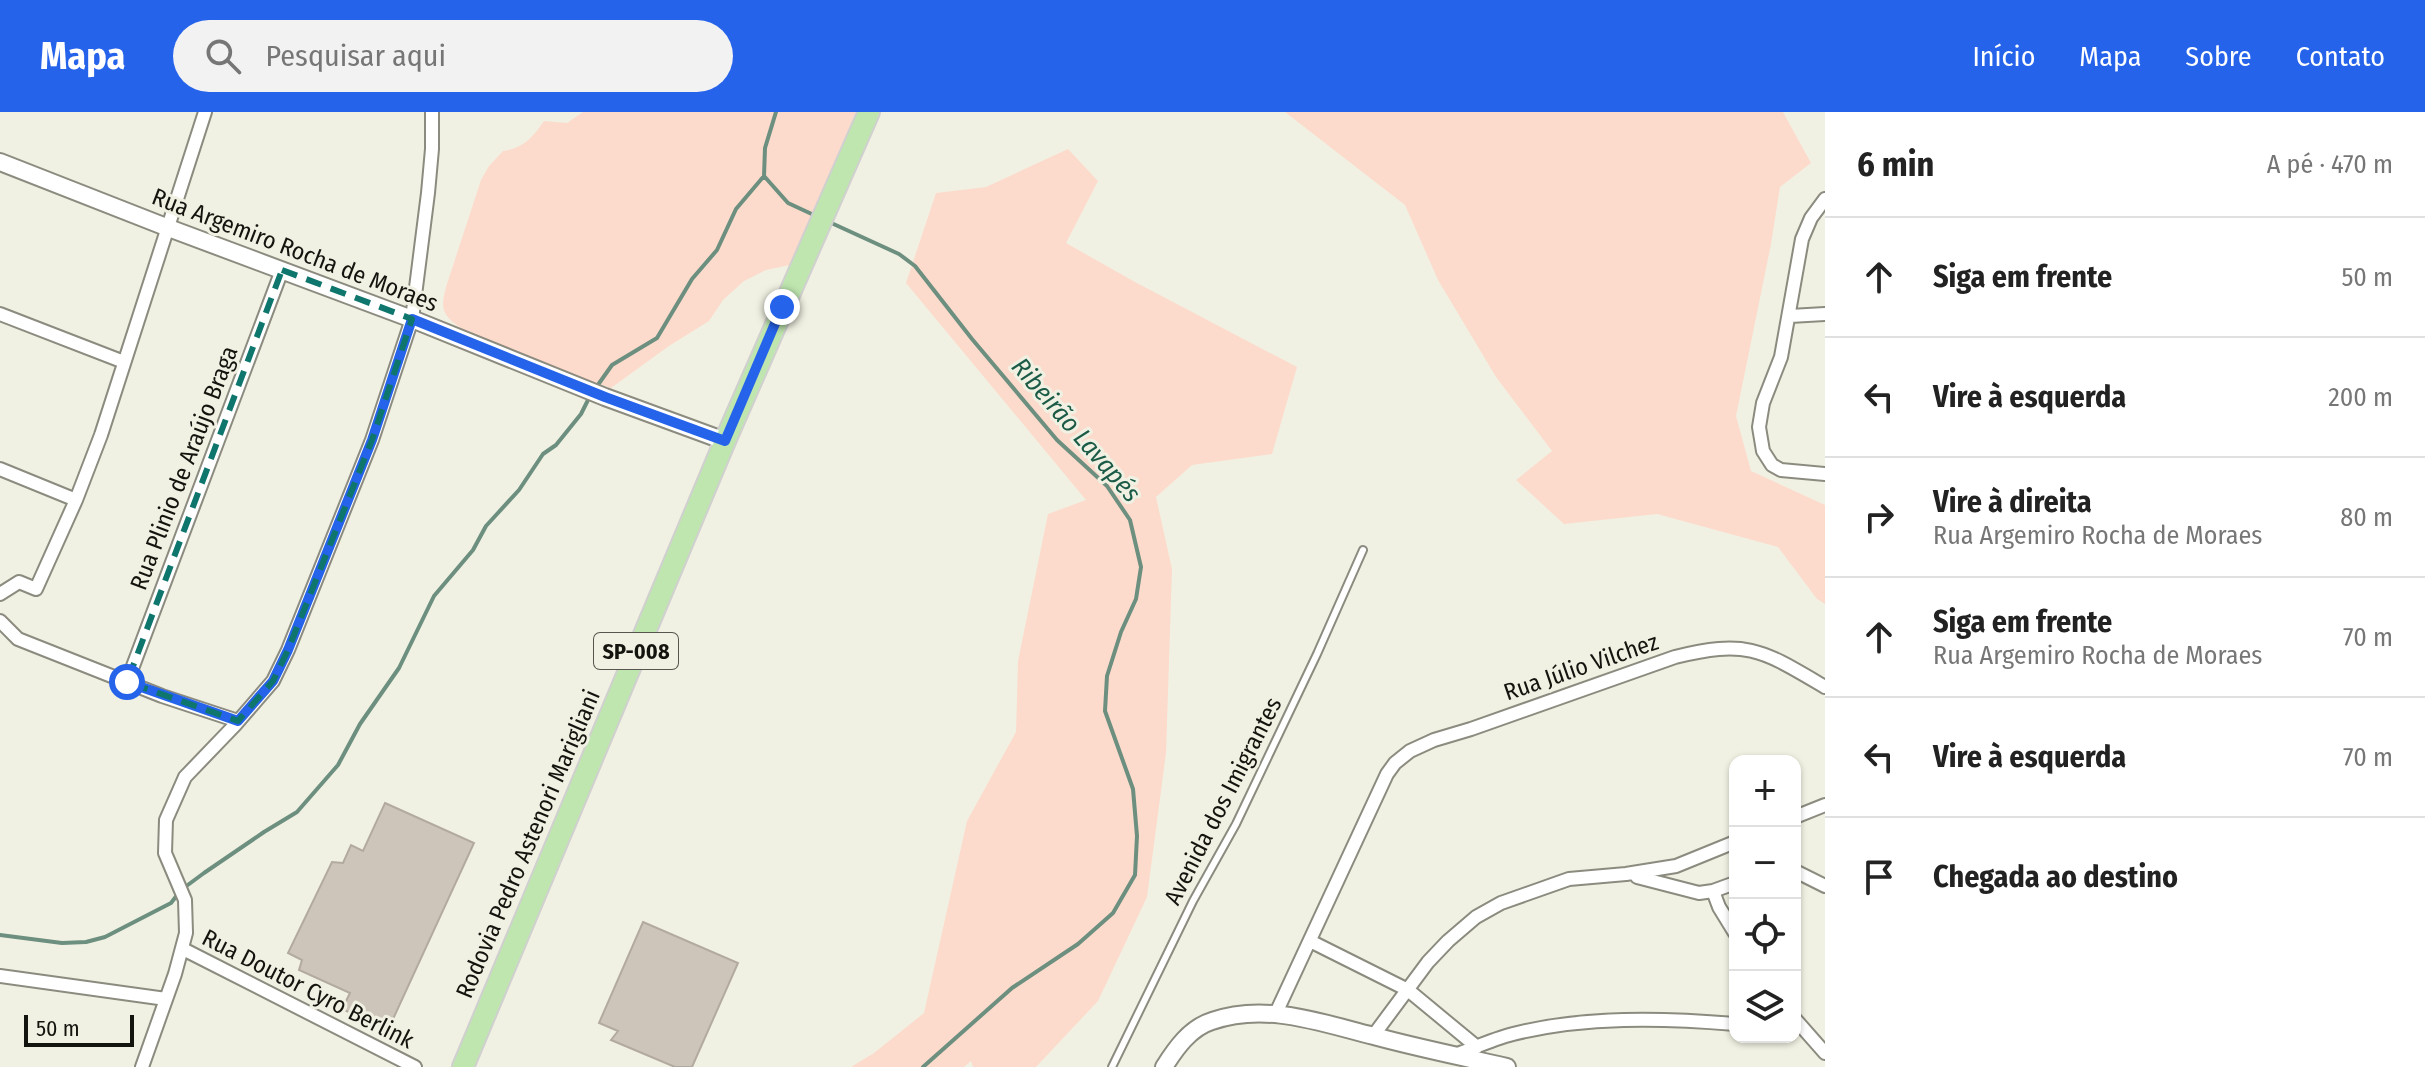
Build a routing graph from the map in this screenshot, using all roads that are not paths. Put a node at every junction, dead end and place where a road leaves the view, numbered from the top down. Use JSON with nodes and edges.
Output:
{"nodes":[{"id":1,"x":205,"y":112,"type":"edge"},
{"id":2,"x":432,"y":112,"type":"edge"},
{"id":3,"x":869,"y":112,"type":"edge"},
{"id":4,"x":0,"y":162,"type":"edge"},
{"id":5,"x":1825,"y":199,"type":"edge"},
{"id":6,"x":166,"y":227,"type":"junction"},
{"id":7,"x":282,"y":270,"type":"junction"},
{"id":8,"x":0,"y":314,"type":"edge"},
{"id":9,"x":1825,"y":314,"type":"edge"},
{"id":10,"x":1790,"y":316,"type":"junction"},
{"id":11,"x":412,"y":319,"type":"junction"},
{"id":12,"x":124,"y":362,"type":"junction"},
{"id":13,"x":725,"y":441,"type":"junction"},
{"id":14,"x":0,"y":469,"type":"edge"},
{"id":15,"x":1825,"y":474,"type":"edge"},
{"id":16,"x":76,"y":500,"type":"junction"},
{"id":17,"x":1363,"y":550,"type":"dead end"},
{"id":18,"x":0,"y":594,"type":"edge"},
{"id":19,"x":0,"y":621,"type":"edge"},
{"id":20,"x":127,"y":682,"type":"junction"},
{"id":21,"x":1825,"y":687,"type":"edge"},
{"id":22,"x":238,"y":721,"type":"junction"},
{"id":23,"x":1825,"y":805,"type":"edge"},
{"id":24,"x":1801,"y":815,"type":"edge"},
{"id":25,"x":1729,"y":844,"type":"edge"},
{"id":26,"x":1676,"y":866,"type":"junction"},
{"id":27,"x":1626,"y":874,"type":"junction"},
{"id":28,"x":1801,"y":874,"type":"edge"},
{"id":29,"x":1661,"y":881,"type":"junction"},
{"id":30,"x":1729,"y":885,"type":"edge"},
{"id":31,"x":1825,"y":886,"type":"edge"},
{"id":32,"x":1713,"y":891,"type":"junction"},
{"id":33,"x":1729,"y":923,"type":"edge"},
{"id":34,"x":1310,"y":941,"type":"junction"},
{"id":35,"x":183,"y":949,"type":"junction"},
{"id":36,"x":0,"y":976,"type":"edge"},
{"id":37,"x":1408,"y":990,"type":"junction"},
{"id":38,"x":166,"y":999,"type":"junction"},
{"id":39,"x":1276,"y":1013,"type":"junction"},
{"id":40,"x":1729,"y":1024,"type":"edge"},
{"id":41,"x":1801,"y":1029,"type":"edge"},
{"id":42,"x":1373,"y":1036,"type":"junction"},
{"id":43,"x":1477,"y":1047,"type":"junction"},
{"id":44,"x":1825,"y":1053,"type":"edge"},
{"id":45,"x":1455,"y":1055,"type":"junction"},
{"id":46,"x":142,"y":1067,"type":"edge"},
{"id":47,"x":415,"y":1067,"type":"edge"},
{"id":48,"x":463,"y":1067,"type":"edge"},
{"id":49,"x":1112,"y":1067,"type":"edge"},
{"id":50,"x":1164,"y":1067,"type":"edge"},
{"id":51,"x":1507,"y":1067,"type":"edge"}],
"edges":[{"from":1,"to":6,"type":"street"},
{"from":2,"to":11,"type":"street"},
{"from":3,"to":13,"type":"main road","name":"Rodovia Pedro Astenori Marigliani","number":"SP-008"},
{"from":4,"to":6,"type":"street","name":"Rua Argemiro Rocha de Moraes"},
{"from":5,"to":10,"type":"street"},
{"from":6,"to":7,"type":"street","name":"Rua Argemiro Rocha de Moraes"},
{"from":6,"to":12,"type":"street"},
{"from":7,"to":11,"type":"street","name":"Rua Argemiro Rocha de Moraes"},
{"from":7,"to":20,"type":"street","name":"Rua Plinio de Araújo Braga"},
{"from":8,"to":12,"type":"street"},
{"from":9,"to":10,"type":"street"},
{"from":10,"to":15,"type":"street"},
{"from":11,"to":13,"type":"street","name":"Rua Argemiro Rocha de Moraes"},
{"from":11,"to":22,"type":"street"},
{"from":12,"to":16,"type":"street"},
{"from":13,"to":48,"type":"main road","name":"Rodovia Pedro Astenori Marigliani","number":"SP-008"},
{"from":14,"to":16,"type":"street"},
{"from":16,"to":18,"type":"street"},
{"from":17,"to":49,"type":"lane","name":"Avenida dos Imigrantes"},
{"from":19,"to":20,"type":"street"},
{"from":20,"to":22,"type":"street"},
{"from":21,"to":34,"type":"street","name":"Rua Júlio Vilchez"},
{"from":22,"to":35,"type":"street"},
{"from":23,"to":24,"type":"street"},
{"from":25,"to":26,"type":"street"},
{"from":26,"to":27,"type":"street"},
{"from":26,"to":29,"type":"street"},
{"from":27,"to":29,"type":"street"},
{"from":27,"to":37,"type":"street"},
{"from":28,"to":31,"type":"street"},
{"from":29,"to":32,"type":"street"},
{"from":30,"to":32,"type":"street"},
{"from":32,"to":33,"type":"street"},
{"from":34,"to":37,"type":"street"},
{"from":34,"to":39,"type":"street"},
{"from":35,"to":38,"type":"street"},
{"from":35,"to":47,"type":"street","name":"Rua Doutor Cyro Berlink"},
{"from":36,"to":38,"type":"street"},
{"from":37,"to":42,"type":"street"},
{"from":37,"to":43,"type":"street"},
{"from":38,"to":46,"type":"street"},
{"from":39,"to":42,"type":"street"},
{"from":39,"to":50,"type":"street"},
{"from":40,"to":43,"type":"street"},
{"from":41,"to":44,"type":"street"},
{"from":42,"to":45,"type":"street"},
{"from":43,"to":45,"type":"street"},
{"from":45,"to":51,"type":"street"}]}
